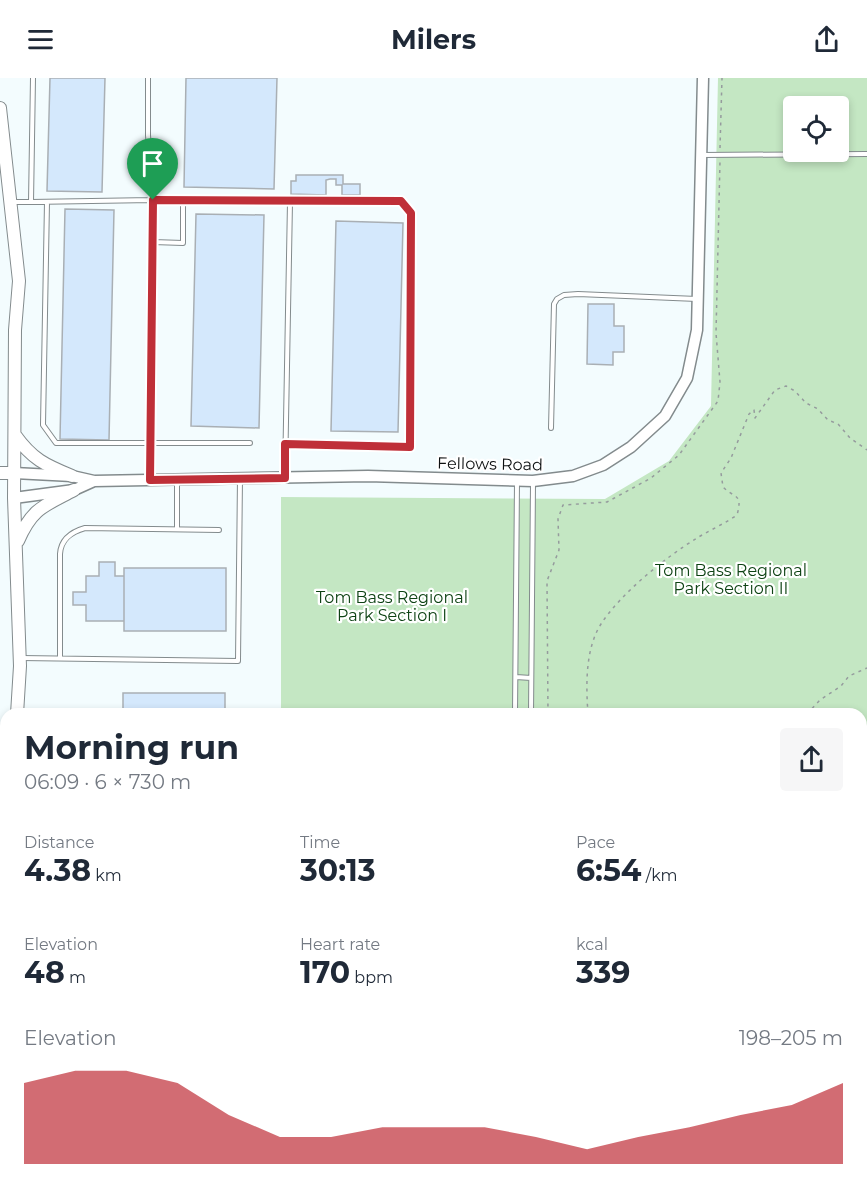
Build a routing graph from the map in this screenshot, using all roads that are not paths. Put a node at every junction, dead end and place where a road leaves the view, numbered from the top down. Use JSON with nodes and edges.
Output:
{"nodes":[{"id":1,"x":33,"y":78,"type":"edge"},
{"id":2,"x":148,"y":78,"type":"edge"},
{"id":3,"x":703,"y":78,"type":"edge"},
{"id":4,"x":0,"y":108,"type":"edge"},
{"id":5,"x":867,"y":154,"type":"edge"},
{"id":6,"x":701,"y":155,"type":"junction"},
{"id":7,"x":153,"y":200,"type":"junction"},
{"id":8,"x":183,"y":200,"type":"junction"},
{"id":9,"x":10,"y":202,"type":"junction"},
{"id":10,"x":31,"y":202,"type":"junction"},
{"id":11,"x":47,"y":202,"type":"junction"},
{"id":12,"x":290,"y":202,"type":"junction"},
{"id":13,"x":153,"y":242,"type":"junction"},
{"id":14,"x":698,"y":299,"type":"junction"},
{"id":15,"x":551,"y":428,"type":"dead end"},
{"id":16,"x":15,"y":435,"type":"junction"},
{"id":17,"x":250,"y":443,"type":"dead end"},
{"id":18,"x":150,"y":444,"type":"junction"},
{"id":19,"x":285,"y":444,"type":"junction"},
{"id":20,"x":0,"y":473,"type":"edge"},
{"id":21,"x":14,"y":473,"type":"junction"},
{"id":22,"x":72,"y":476,"type":"junction"},
{"id":23,"x":240,"y":478,"type":"junction"},
{"id":24,"x":285,"y":478,"type":"junction"},
{"id":25,"x":150,"y":480,"type":"junction"},
{"id":26,"x":177,"y":480,"type":"junction"},
{"id":27,"x":517,"y":481,"type":"junction"},
{"id":28,"x":94,"y":482,"type":"junction"},
{"id":29,"x":533,"y":482,"type":"junction"},
{"id":30,"x":74,"y":490,"type":"junction"},
{"id":31,"x":0,"y":498,"type":"edge"},
{"id":32,"x":14,"y":498,"type":"junction"},
{"id":33,"x":177,"y":529,"type":"junction"},
{"id":34,"x":219,"y":530,"type":"dead end"},
{"id":35,"x":16,"y":545,"type":"junction"},
{"id":36,"x":20,"y":658,"type":"junction"},
{"id":37,"x":60,"y":658,"type":"junction"},
{"id":38,"x":516,"y":678,"type":"junction"},
{"id":39,"x":531,"y":678,"type":"junction"},
{"id":40,"x":16,"y":708,"type":"edge"},
{"id":41,"x":515,"y":708,"type":"edge"},
{"id":42,"x":531,"y":708,"type":"edge"}],
"edges":[{"from":1,"to":10,"type":"lane"},
{"from":2,"to":7,"type":"lane"},
{"from":3,"to":6,"type":"street","name":"Fellows Road"},
{"from":4,"to":9,"type":"main road"},
{"from":5,"to":6,"type":"lane"},
{"from":6,"to":14,"type":"street","name":"Fellows Road"},
{"from":7,"to":8,"type":"lane"},
{"from":7,"to":11,"type":"lane"},
{"from":7,"to":13,"type":"lane"},
{"from":8,"to":12,"type":"lane"},
{"from":8,"to":13,"type":"lane"},
{"from":9,"to":10,"type":"lane"},
{"from":9,"to":16,"type":"main road"},
{"from":10,"to":11,"type":"lane"},
{"from":11,"to":18,"type":"lane"},
{"from":12,"to":19,"type":"lane"},
{"from":12,"to":19,"type":"lane"},
{"from":13,"to":18,"type":"lane"},
{"from":14,"to":15,"type":"lane"},
{"from":14,"to":29,"type":"street","name":"Fellows Road"},
{"from":16,"to":21,"type":"main road"},
{"from":16,"to":22,"type":"main road"},
{"from":17,"to":18,"type":"lane"},
{"from":18,"to":25,"type":"lane"},
{"from":19,"to":24,"type":"lane"},
{"from":20,"to":21,"type":"main road"},
{"from":21,"to":22,"type":"street","name":"Fellows Road"},
{"from":21,"to":32,"type":"main road"},
{"from":22,"to":28,"type":"street","name":"Fellows Road"},
{"from":23,"to":24,"type":"street","name":"Fellows Road"},
{"from":23,"to":26,"type":"street","name":"Fellows Road"},
{"from":23,"to":37,"type":"lane"},
{"from":24,"to":27,"type":"street","name":"Fellows Road"},
{"from":25,"to":26,"type":"street","name":"Fellows Road"},
{"from":25,"to":28,"type":"street","name":"Fellows Road"},
{"from":26,"to":33,"type":"lane"},
{"from":27,"to":29,"type":"street","name":"Fellows Road"},
{"from":27,"to":38,"type":"lane"},
{"from":28,"to":30,"type":"street","name":"Fellows Road"},
{"from":29,"to":39,"type":"lane"},
{"from":30,"to":32,"type":"street","name":"Fellows Road"},
{"from":30,"to":35,"type":"main road"},
{"from":31,"to":32,"type":"main road"},
{"from":32,"to":35,"type":"main road"},
{"from":33,"to":34,"type":"lane"},
{"from":33,"to":37,"type":"lane"},
{"from":35,"to":36,"type":"main road"},
{"from":36,"to":37,"type":"lane"},
{"from":36,"to":40,"type":"main road"},
{"from":38,"to":39,"type":"lane"},
{"from":38,"to":41,"type":"lane"},
{"from":39,"to":42,"type":"lane"}]}
